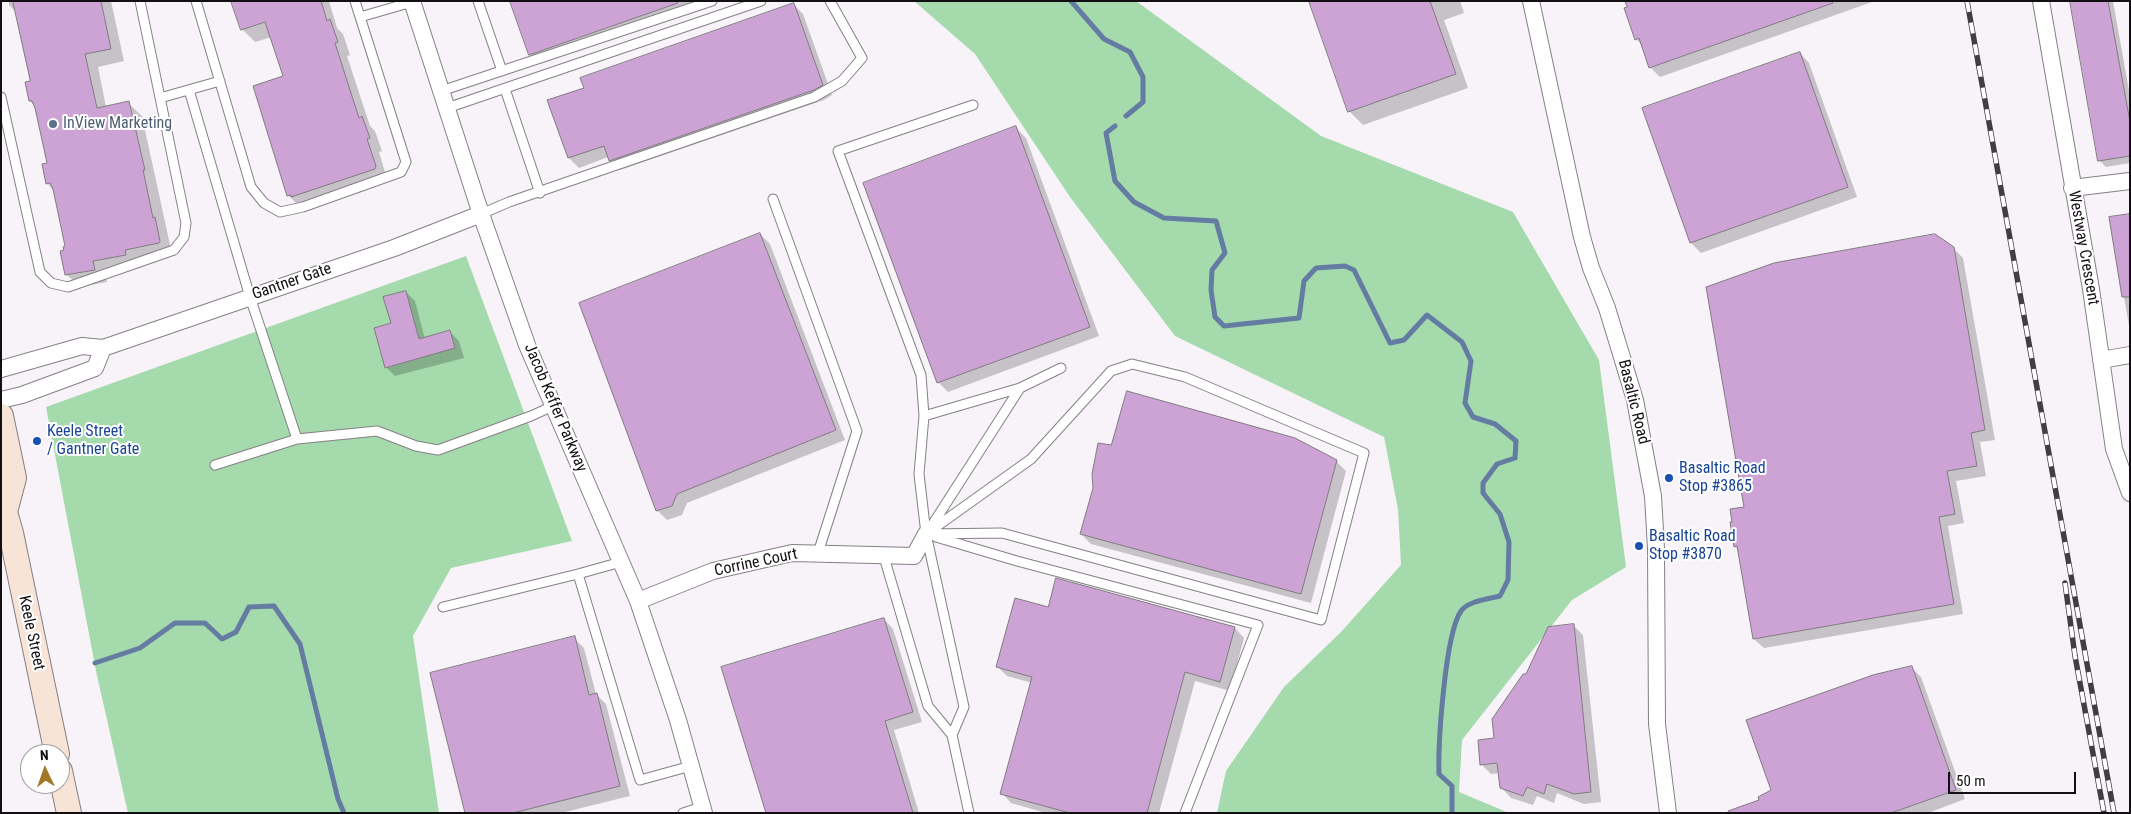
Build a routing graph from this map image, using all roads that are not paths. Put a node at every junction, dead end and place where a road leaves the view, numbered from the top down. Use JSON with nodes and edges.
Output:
{"nodes":[{"id":1,"x":140,"y":1,"type":"edge"},
{"id":2,"x":196,"y":1,"type":"edge"},
{"id":3,"x":355,"y":1,"type":"edge"},
{"id":4,"x":478,"y":1,"type":"edge"},
{"id":5,"x":712,"y":1,"type":"edge"},
{"id":6,"x":761,"y":1,"type":"edge"},
{"id":7,"x":830,"y":1,"type":"edge"},
{"id":8,"x":1531,"y":1,"type":"edge"},
{"id":9,"x":2041,"y":1,"type":"edge"},
{"id":10,"x":412,"y":2,"type":"edge"},
{"id":11,"x":360,"y":16,"type":"junction"},
{"id":12,"x":502,"y":71,"type":"junction"},
{"id":13,"x":220,"y":81,"type":"junction"},
{"id":14,"x":189,"y":90,"type":"junction"},
{"id":15,"x":504,"y":90,"type":"junction"},
{"id":16,"x":441,"y":91,"type":"junction"},
{"id":17,"x":1,"y":96,"type":"edge"},
{"id":18,"x":160,"y":98,"type":"junction"},
{"id":19,"x":973,"y":105,"type":"dead end"},
{"id":20,"x":447,"y":108,"type":"junction"},
{"id":21,"x":2130,"y":181,"type":"edge"},
{"id":22,"x":2072,"y":188,"type":"junction"},
{"id":23,"x":540,"y":193,"type":"junction"},
{"id":24,"x":773,"y":199,"type":"dead end"},
{"id":25,"x":481,"y":214,"type":"junction"},
{"id":26,"x":250,"y":296,"type":"junction"},
{"id":27,"x":103,"y":348,"type":"junction"},
{"id":28,"x":2130,"y":355,"type":"edge"},
{"id":29,"x":2101,"y":360,"type":"junction"},
{"id":30,"x":1061,"y":368,"type":"dead end"},
{"id":31,"x":1,"y":369,"type":"edge"},
{"id":32,"x":1020,"y":388,"type":"junction"},
{"id":33,"x":1,"y":400,"type":"edge"},
{"id":34,"x":553,"y":406,"type":"junction"},
{"id":35,"x":1,"y":416,"type":"edge"},
{"id":36,"x":924,"y":416,"type":"junction"},
{"id":37,"x":297,"y":439,"type":"junction"},
{"id":38,"x":215,"y":465,"type":"dead end"},
{"id":39,"x":2130,"y":493,"type":"edge"},
{"id":40,"x":3,"y":509,"type":"edge"},
{"id":41,"x":926,"y":534,"type":"junction"},
{"id":42,"x":818,"y":553,"type":"junction"},
{"id":43,"x":884,"y":557,"type":"junction"},
{"id":44,"x":621,"y":562,"type":"junction"},
{"id":45,"x":578,"y":574,"type":"junction"},
{"id":46,"x":638,"y":602,"type":"junction"},
{"id":47,"x":443,"y":608,"type":"dead end"},
{"id":48,"x":952,"y":735,"type":"junction"},
{"id":49,"x":55,"y":744,"type":"edge"},
{"id":50,"x":691,"y":766,"type":"junction"},
{"id":51,"x":65,"y":794,"type":"edge"},
{"id":52,"x":703,"y":810,"type":"edge"},
{"id":53,"x":69,"y":813,"type":"edge"},
{"id":54,"x":684,"y":813,"type":"edge"},
{"id":55,"x":969,"y":813,"type":"edge"},
{"id":56,"x":1185,"y":813,"type":"edge"},
{"id":57,"x":1668,"y":813,"type":"edge"}],
"edges":[{"from":1,"to":18,"type":"lane"},
{"from":2,"to":13,"type":"lane"},
{"from":3,"to":11,"type":"lane"},
{"from":4,"to":12,"type":"lane"},
{"from":5,"to":12,"type":"lane"},
{"from":6,"to":15,"type":"lane"},
{"from":7,"to":23,"type":"lane"},
{"from":8,"to":57,"type":"street","name":"Basaltic Road"},
{"from":9,"to":22,"type":"street","name":"Westway Crescent"},
{"from":10,"to":11,"type":"lane"},
{"from":10,"to":16,"type":"street","name":"Jacob Keffer Parkway"},
{"from":11,"to":13,"type":"lane"},
{"from":12,"to":16,"type":"lane"},
{"from":13,"to":14,"type":"lane"},
{"from":14,"to":18,"type":"lane"},
{"from":14,"to":26,"type":"lane"},
{"from":15,"to":20,"type":"lane"},
{"from":15,"to":23,"type":"lane"},
{"from":16,"to":20,"type":"street","name":"Jacob Keffer Parkway"},
{"from":17,"to":18,"type":"lane"},
{"from":19,"to":36,"type":"lane"},
{"from":20,"to":25,"type":"street","name":"Jacob Keffer Parkway"},
{"from":21,"to":22,"type":"street"},
{"from":22,"to":29,"type":"street","name":"Westway Crescent"},
{"from":23,"to":25,"type":"lane"},
{"from":24,"to":42,"type":"lane"},
{"from":25,"to":26,"type":"street","name":"Gantner Gate"},
{"from":25,"to":34,"type":"street","name":"Jacob Keffer Parkway"},
{"from":26,"to":27,"type":"street","name":"Gantner Gate"},
{"from":26,"to":37,"type":"lane"},
{"from":27,"to":31,"type":"street","name":"Gantner Gate"},
{"from":27,"to":33,"type":"street"},
{"from":28,"to":29,"type":"street"},
{"from":29,"to":39,"type":"street","name":"Westway Crescent"},
{"from":30,"to":32,"type":"lane"},
{"from":32,"to":36,"type":"lane"},
{"from":32,"to":41,"type":"lane"},
{"from":34,"to":37,"type":"lane"},
{"from":34,"to":44,"type":"street","name":"Jacob Keffer Parkway"},
{"from":35,"to":40,"type":"main road","name":"Keele Street"},
{"from":36,"to":41,"type":"lane"},
{"from":37,"to":38,"type":"lane"},
{"from":40,"to":49,"type":"main road","name":"Keele Street"},
{"from":41,"to":41,"type":"lane"},
{"from":41,"to":43,"type":"street","name":"Corrine Court"},
{"from":41,"to":48,"type":"lane"},
{"from":41,"to":56,"type":"lane"},
{"from":42,"to":43,"type":"street","name":"Corrine Court"},
{"from":42,"to":46,"type":"street","name":"Corrine Court"},
{"from":43,"to":48,"type":"lane"},
{"from":44,"to":45,"type":"lane"},
{"from":44,"to":46,"type":"street","name":"Jacob Keffer Parkway"},
{"from":45,"to":47,"type":"lane"},
{"from":45,"to":50,"type":"lane"},
{"from":46,"to":50,"type":"street","name":"Jacob Keffer Parkway"},
{"from":48,"to":55,"type":"lane"},
{"from":50,"to":52,"type":"street","name":"Jacob Keffer Parkway"},
{"from":51,"to":53,"type":"main road"},
{"from":52,"to":54,"type":"lane"}]}
